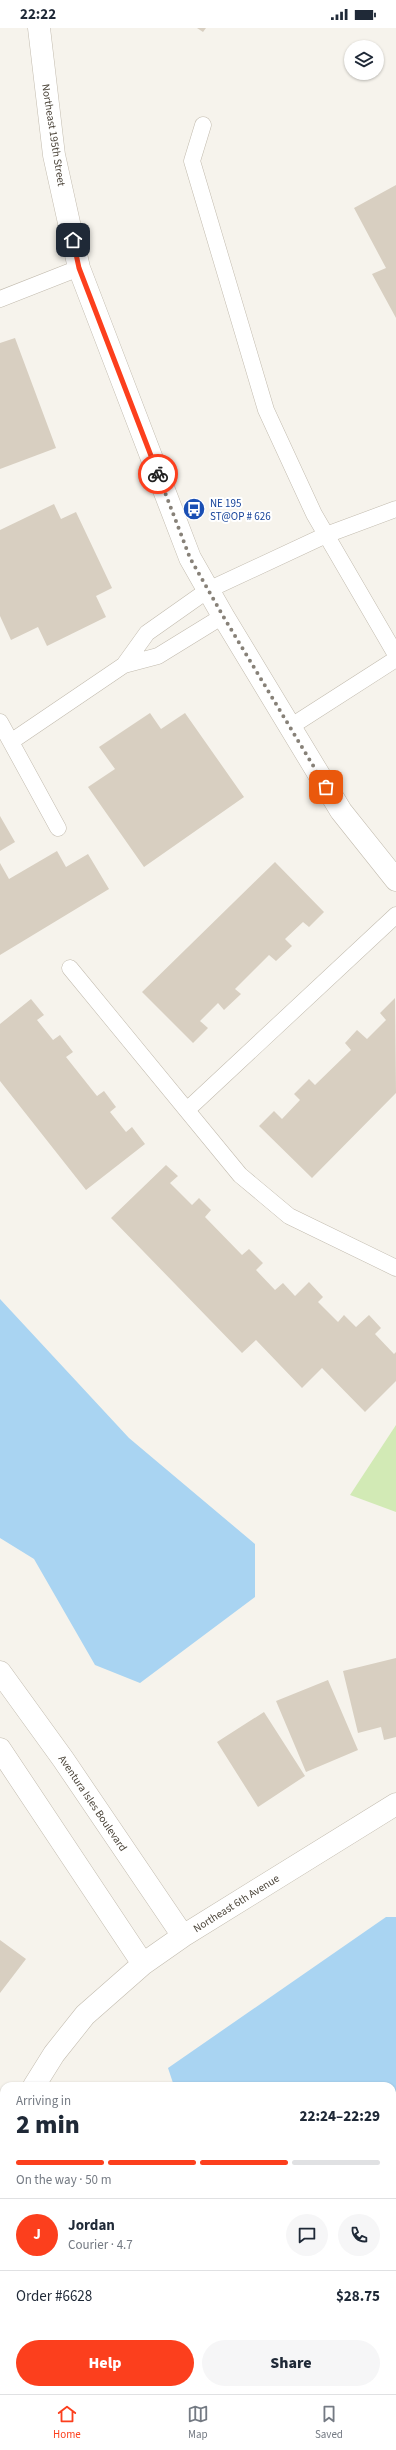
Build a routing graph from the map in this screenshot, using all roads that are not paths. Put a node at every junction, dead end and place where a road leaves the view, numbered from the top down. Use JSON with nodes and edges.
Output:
{"nodes":[{"id":1,"x":38,"y":28,"type":"edge"},
{"id":2,"x":203,"y":125,"type":"dead end"},
{"id":3,"x":79,"y":268,"type":"junction"},
{"id":4,"x":0,"y":299,"type":"edge"},
{"id":5,"x":396,"y":509,"type":"edge"},
{"id":6,"x":326,"y":535,"type":"junction"},
{"id":7,"x":208,"y":590,"type":"junction"},
{"id":8,"x":223,"y":616,"type":"junction"},
{"id":9,"x":396,"y":655,"type":"edge"},
{"id":10,"x":396,"y":659,"type":"edge"},
{"id":11,"x":124,"y":665,"type":"junction"},
{"id":12,"x":0,"y":722,"type":"edge"},
{"id":13,"x":290,"y":727,"type":"junction"},
{"id":14,"x":12,"y":741,"type":"junction"},
{"id":15,"x":58,"y":828,"type":"dead end"},
{"id":16,"x":396,"y":880,"type":"edge"},
{"id":17,"x":396,"y":915,"type":"edge"},
{"id":18,"x":70,"y":968,"type":"dead end"},
{"id":19,"x":187,"y":1110,"type":"junction"},
{"id":20,"x":396,"y":1268,"type":"edge"},
{"id":21,"x":0,"y":1672,"type":"edge"},
{"id":22,"x":0,"y":1749,"type":"edge"},
{"id":23,"x":396,"y":1804,"type":"edge"},
{"id":24,"x":183,"y":1936,"type":"junction"},
{"id":25,"x":143,"y":1964,"type":"junction"},
{"id":26,"x":36,"y":2082,"type":"edge"}],
"edges":[{"from":1,"to":3,"type":"street","name":"Northeast 195th Street"},
{"from":2,"to":6,"type":"lane"},
{"from":3,"to":4,"type":"lane"},
{"from":3,"to":7,"type":"street","name":"Northeast 195th Street"},
{"from":5,"to":6,"type":"lane"},
{"from":6,"to":7,"type":"lane"},
{"from":6,"to":9,"type":"lane"},
{"from":7,"to":8,"type":"street","name":"Northeast 195th Street"},
{"from":7,"to":11,"type":"lane"},
{"from":8,"to":11,"type":"lane"},
{"from":8,"to":13,"type":"street","name":"Northeast 195th Street"},
{"from":10,"to":13,"type":"lane"},
{"from":11,"to":14,"type":"lane"},
{"from":12,"to":14,"type":"lane"},
{"from":13,"to":16,"type":"street","name":"Northeast 195th Street"},
{"from":14,"to":15,"type":"lane"},
{"from":17,"to":19,"type":"lane"},
{"from":18,"to":19,"type":"lane"},
{"from":19,"to":20,"type":"lane"},
{"from":21,"to":24,"type":"street","name":"Aventura Isles Boulevard"},
{"from":22,"to":25,"type":"street"},
{"from":23,"to":24,"type":"street","name":"Northeast 6th Avenue"},
{"from":24,"to":25,"type":"street","name":"Northeast 6th Avenue"},
{"from":25,"to":26,"type":"street","name":"Northeast 6th Avenue"}]}
